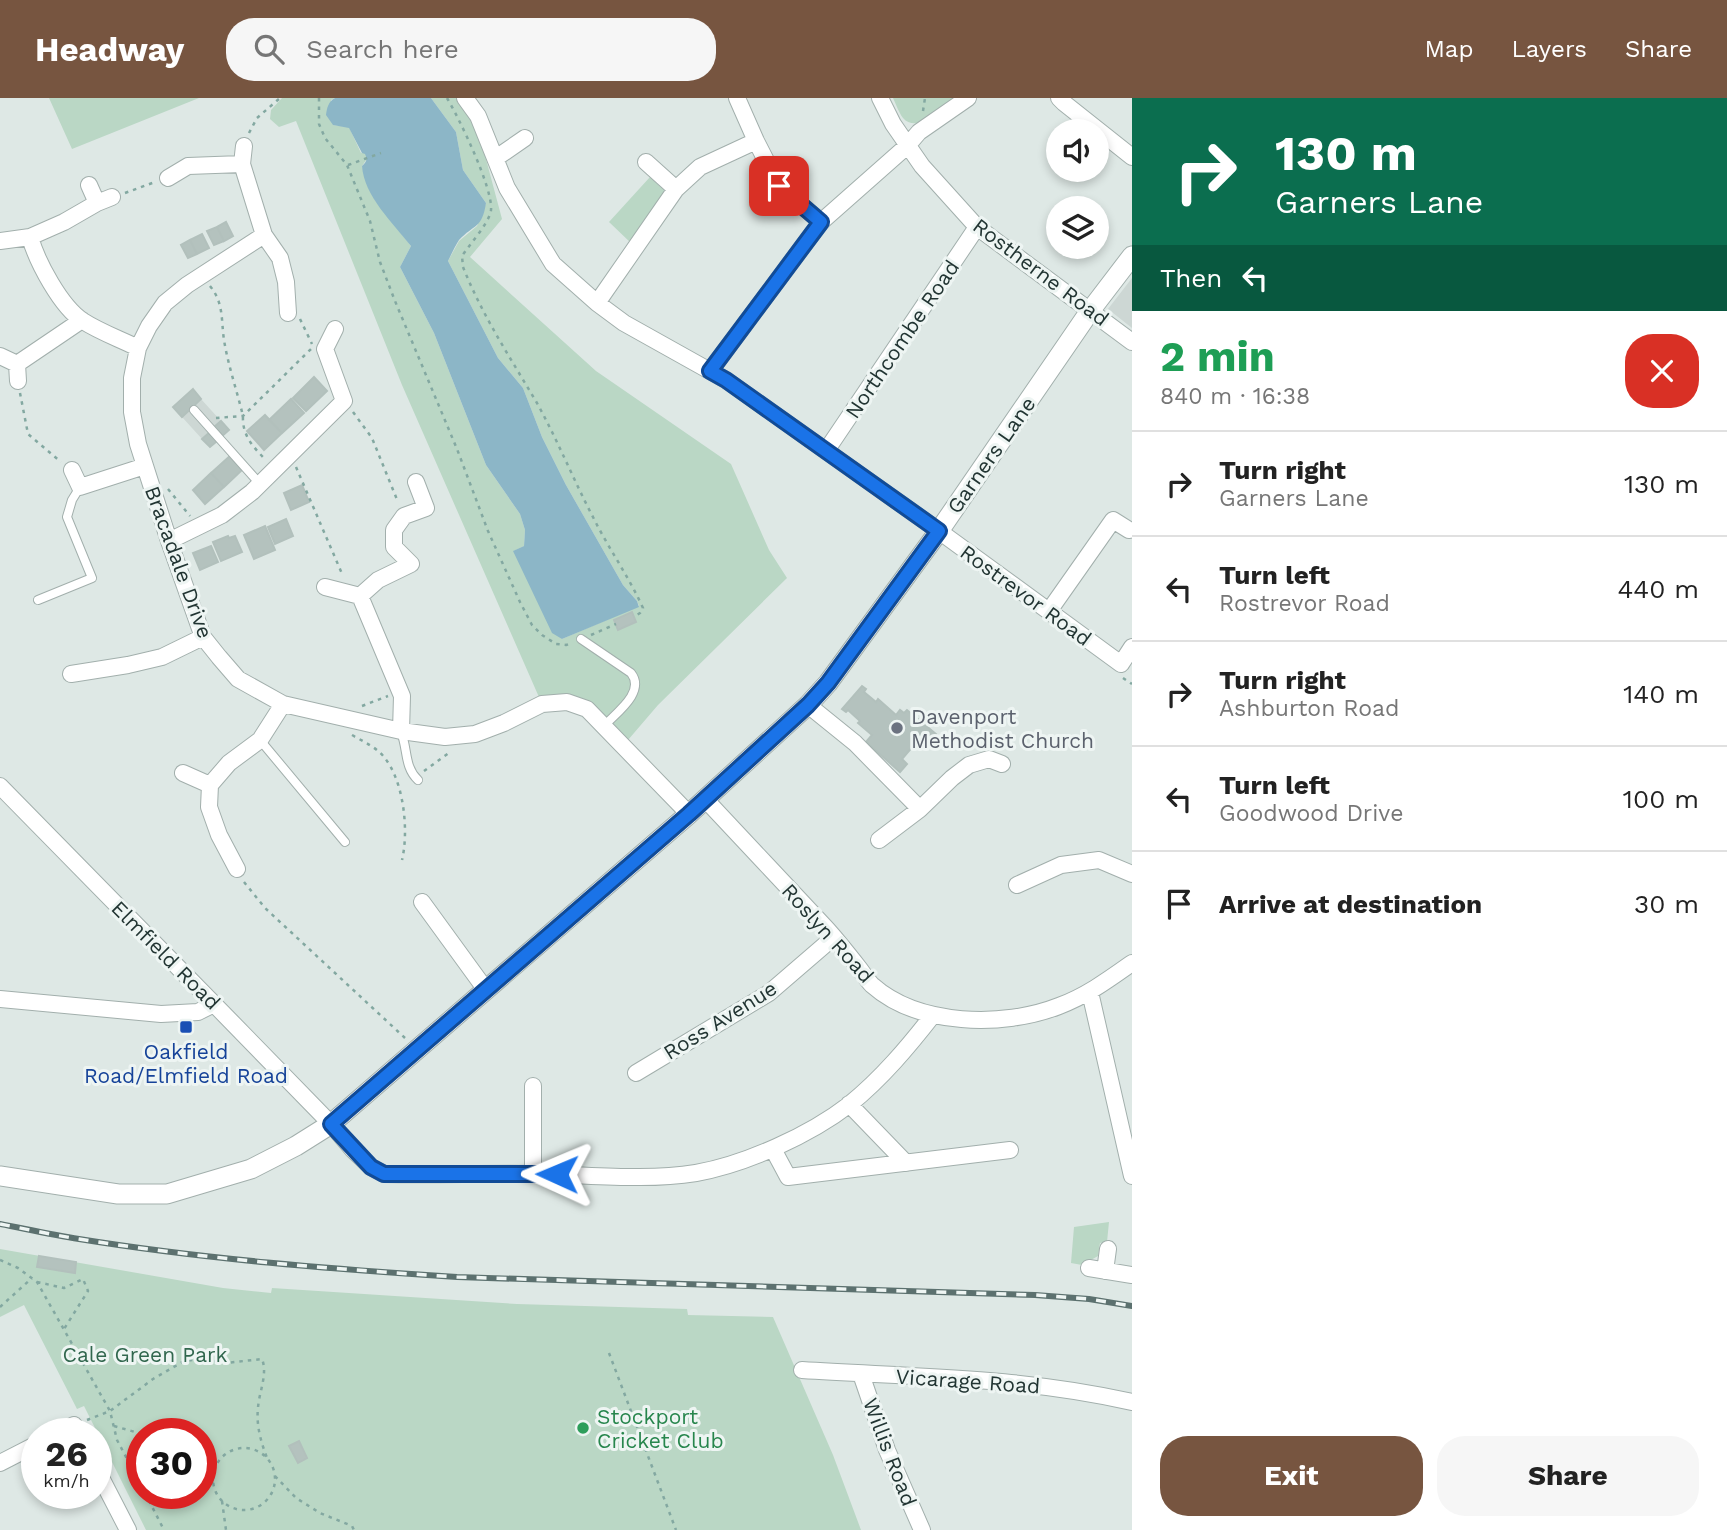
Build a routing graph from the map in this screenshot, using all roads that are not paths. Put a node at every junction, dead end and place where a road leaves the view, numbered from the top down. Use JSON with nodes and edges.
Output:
{"nodes":[{"id":1,"x":465,"y":98,"type":"edge"},
{"id":2,"x":737,"y":98,"type":"edge"},
{"id":3,"x":880,"y":98,"type":"edge"},
{"id":4,"x":968,"y":98,"type":"edge"},
{"id":5,"x":1059,"y":98,"type":"edge"},
{"id":6,"x":525,"y":138,"type":"dead end"},
{"id":7,"x":756,"y":141,"type":"junction"},
{"id":8,"x":244,"y":146,"type":"road end"},
{"id":9,"x":907,"y":146,"type":"junction"},
{"id":10,"x":1132,"y":157,"type":"edge"},
{"id":11,"x":496,"y":158,"type":"junction"},
{"id":12,"x":646,"y":162,"type":"dead end"},
{"id":13,"x":242,"y":164,"type":"junction"},
{"id":14,"x":168,"y":178,"type":"road end"},
{"id":15,"x":89,"y":185,"type":"dead end"},
{"id":16,"x":676,"y":189,"type":"junction"},
{"id":17,"x":821,"y":222,"type":"junction"},
{"id":18,"x":977,"y":227,"type":"junction"},
{"id":19,"x":264,"y":235,"type":"junction"},
{"id":20,"x":30,"y":237,"type":"junction"},
{"id":21,"x":0,"y":241,"type":"edge"},
{"id":22,"x":1132,"y":256,"type":"edge"},
{"id":23,"x":597,"y":303,"type":"junction"},
{"id":24,"x":1090,"y":311,"type":"junction"},
{"id":25,"x":288,"y":313,"type":"dead end"},
{"id":26,"x":82,"y":320,"type":"junction"},
{"id":27,"x":335,"y":329,"type":"dead end"},
{"id":28,"x":1132,"y":342,"type":"edge"},
{"id":29,"x":138,"y":348,"type":"junction"},
{"id":30,"x":0,"y":356,"type":"edge"},
{"id":31,"x":17,"y":364,"type":"junction"},
{"id":32,"x":710,"y":371,"type":"junction"},
{"id":33,"x":18,"y":381,"type":"road end"},
{"id":34,"x":194,"y":410,"type":"dead end"},
{"id":35,"x":826,"y":451,"type":"junction"},
{"id":36,"x":145,"y":466,"type":"junction"},
{"id":37,"x":72,"y":470,"type":"road end"},
{"id":38,"x":415,"y":482,"type":"dead end"},
{"id":39,"x":260,"y":484,"type":"junction"},
{"id":40,"x":80,"y":487,"type":"junction"},
{"id":41,"x":1129,"y":530,"type":"dead end"},
{"id":42,"x":939,"y":531,"type":"junction"},
{"id":43,"x":169,"y":541,"type":"junction"},
{"id":44,"x":325,"y":587,"type":"dead end"},
{"id":45,"x":355,"y":595,"type":"junction"},
{"id":46,"x":38,"y":600,"type":"dead end"},
{"id":47,"x":1049,"y":611,"type":"junction"},
{"id":48,"x":203,"y":637,"type":"junction"},
{"id":49,"x":581,"y":639,"type":"road end"},
{"id":50,"x":1132,"y":647,"type":"edge"},
{"id":51,"x":71,"y":674,"type":"dead end"},
{"id":52,"x":283,"y":704,"type":"junction"},
{"id":53,"x":808,"y":705,"type":"junction"},
{"id":54,"x":604,"y":726,"type":"junction"},
{"id":55,"x":401,"y":731,"type":"junction"},
{"id":56,"x":260,"y":740,"type":"junction"},
{"id":57,"x":1002,"y":764,"type":"dead end"},
{"id":58,"x":183,"y":774,"type":"dead end"},
{"id":59,"x":417,"y":779,"type":"road end"},
{"id":60,"x":210,"y":785,"type":"junction"},
{"id":61,"x":0,"y":786,"type":"edge"},
{"id":62,"x":705,"y":799,"type":"junction"},
{"id":63,"x":920,"y":809,"type":"junction"},
{"id":64,"x":689,"y":814,"type":"junction"},
{"id":65,"x":879,"y":839,"type":"dead end"},
{"id":66,"x":345,"y":842,"type":"dead end"},
{"id":67,"x":237,"y":869,"type":"road end"},
{"id":68,"x":1132,"y":874,"type":"edge"},
{"id":69,"x":1017,"y":885,"type":"dead end"},
{"id":70,"x":422,"y":902,"type":"dead end"},
{"id":71,"x":834,"y":937,"type":"junction"},
{"id":72,"x":1132,"y":963,"type":"edge"},
{"id":73,"x":486,"y":990,"type":"junction"},
{"id":74,"x":1090,"y":992,"type":"junction"},
{"id":75,"x":0,"y":999,"type":"edge"},
{"id":76,"x":215,"y":1004,"type":"junction"},
{"id":77,"x":933,"y":1015,"type":"junction"},
{"id":78,"x":635,"y":1073,"type":"dead end"},
{"id":79,"x":533,"y":1086,"type":"dead end"},
{"id":80,"x":849,"y":1104,"type":"junction"},
{"id":81,"x":331,"y":1124,"type":"junction"},
{"id":82,"x":773,"y":1149,"type":"junction"},
{"id":83,"x":1010,"y":1150,"type":"dead end"},
{"id":84,"x":906,"y":1163,"type":"junction"},
{"id":85,"x":533,"y":1174,"type":"junction"},
{"id":86,"x":0,"y":1176,"type":"edge"},
{"id":87,"x":1132,"y":1176,"type":"edge"},
{"id":88,"x":1108,"y":1249,"type":"dead end"},
{"id":89,"x":1132,"y":1275,"type":"edge"},
{"id":90,"x":802,"y":1370,"type":"dead end"},
{"id":91,"x":861,"y":1374,"type":"junction"},
{"id":92,"x":1132,"y":1402,"type":"edge"},
{"id":93,"x":21,"y":1452,"type":"edge"},
{"id":94,"x":0,"y":1463,"type":"edge"},
{"id":95,"x":112,"y":1499,"type":"edge"},
{"id":96,"x":128,"y":1530,"type":"edge"},
{"id":97,"x":922,"y":1530,"type":"edge"}],
"edges":[{"from":1,"to":11,"type":"street","name":"Rostrevor Road"},
{"from":2,"to":7,"type":"street"},
{"from":3,"to":9,"type":"street","name":"Rostherne Road"},
{"from":4,"to":9,"type":"street"},
{"from":5,"to":10,"type":"street"},
{"from":6,"to":11,"type":"street"},
{"from":7,"to":16,"type":"street"},
{"from":7,"to":17,"type":"street"},
{"from":8,"to":13,"type":"street"},
{"from":9,"to":17,"type":"street"},
{"from":9,"to":18,"type":"street","name":"Rostherne Road"},
{"from":11,"to":23,"type":"street","name":"Rostrevor Road"},
{"from":12,"to":16,"type":"street"},
{"from":13,"to":14,"type":"street"},
{"from":13,"to":19,"type":"street"},
{"from":15,"to":20,"type":"street"},
{"from":16,"to":23,"type":"street"},
{"from":17,"to":32,"type":"street"},
{"from":18,"to":24,"type":"street","name":"Rostherne Road"},
{"from":18,"to":35,"type":"street","name":"Northcombe Road"},
{"from":19,"to":25,"type":"street"},
{"from":19,"to":29,"type":"street","name":"Bracadale Drive"},
{"from":20,"to":21,"type":"street"},
{"from":20,"to":26,"type":"street"},
{"from":22,"to":24,"type":"street","name":"Garners Lane"},
{"from":23,"to":32,"type":"street","name":"Rostrevor Road"},
{"from":24,"to":28,"type":"street","name":"Rostherne Road"},
{"from":24,"to":42,"type":"street","name":"Garners Lane"},
{"from":26,"to":29,"type":"street"},
{"from":26,"to":31,"type":"street"},
{"from":27,"to":39,"type":"street"},
{"from":29,"to":36,"type":"street","name":"Bracadale Drive"},
{"from":30,"to":31,"type":"street"},
{"from":31,"to":33,"type":"street"},
{"from":32,"to":35,"type":"street","name":"Rostrevor Road"},
{"from":34,"to":39,"type":"lane"},
{"from":35,"to":42,"type":"street","name":"Rostrevor Road"},
{"from":36,"to":40,"type":"street"},
{"from":36,"to":43,"type":"street","name":"Bracadale Drive"},
{"from":37,"to":40,"type":"street"},
{"from":38,"to":45,"type":"street"},
{"from":39,"to":43,"type":"street"},
{"from":40,"to":46,"type":"lane"},
{"from":41,"to":47,"type":"street"},
{"from":42,"to":47,"type":"street","name":"Rostrevor Road"},
{"from":42,"to":53,"type":"street","name":"Garners Lane"},
{"from":43,"to":48,"type":"street","name":"Bracadale Drive"},
{"from":44,"to":45,"type":"street"},
{"from":45,"to":55,"type":"street"},
{"from":47,"to":50,"type":"street","name":"Rostrevor Road"},
{"from":48,"to":51,"type":"street"},
{"from":48,"to":52,"type":"street","name":"Bracadale Drive"},
{"from":49,"to":54,"type":"lane"},
{"from":52,"to":55,"type":"street","name":"Bracadale Drive"},
{"from":52,"to":56,"type":"street"},
{"from":53,"to":62,"type":"street","name":"Garners Lane"},
{"from":53,"to":63,"type":"street"},
{"from":54,"to":55,"type":"street","name":"Bracadale Drive"},
{"from":54,"to":64,"type":"street","name":"Bracadale Drive"},
{"from":55,"to":59,"type":"lane"},
{"from":56,"to":60,"type":"street"},
{"from":56,"to":66,"type":"lane"},
{"from":57,"to":63,"type":"street"},
{"from":58,"to":60,"type":"street"},
{"from":60,"to":67,"type":"street"},
{"from":61,"to":76,"type":"street","name":"Elmfield Road"},
{"from":62,"to":64,"type":"street","name":"Garners Lane"},
{"from":62,"to":71,"type":"street","name":"Roslyn Road"},
{"from":63,"to":65,"type":"street"},
{"from":64,"to":73,"type":"street","name":"Garners Lane"},
{"from":68,"to":69,"type":"street"},
{"from":70,"to":73,"type":"street"},
{"from":71,"to":77,"type":"street","name":"Roslyn Road"},
{"from":71,"to":78,"type":"street","name":"Ross Avenue"},
{"from":72,"to":74,"type":"street","name":"Roslyn Road"},
{"from":73,"to":81,"type":"street","name":"Garners Lane"},
{"from":74,"to":77,"type":"street","name":"Roslyn Road"},
{"from":74,"to":87,"type":"street"},
{"from":75,"to":76,"type":"street"},
{"from":76,"to":81,"type":"street","name":"Elmfield Road"},
{"from":77,"to":80,"type":"street","name":"Elmfield Road"},
{"from":79,"to":85,"type":"street"},
{"from":80,"to":82,"type":"street","name":"Elmfield Road"},
{"from":80,"to":84,"type":"street"},
{"from":81,"to":85,"type":"street","name":"Elmfield Road"},
{"from":81,"to":86,"type":"street","name":"Garners Lane"},
{"from":82,"to":84,"type":"street"},
{"from":82,"to":85,"type":"street","name":"Elmfield Road"},
{"from":83,"to":84,"type":"street"},
{"from":88,"to":89,"type":"street"},
{"from":90,"to":91,"type":"street","name":"Vicarage Road"},
{"from":91,"to":92,"type":"street","name":"Vicarage Road"},
{"from":91,"to":97,"type":"street","name":"Willis Road"},
{"from":93,"to":94,"type":"street"},
{"from":95,"to":96,"type":"street"}]}
